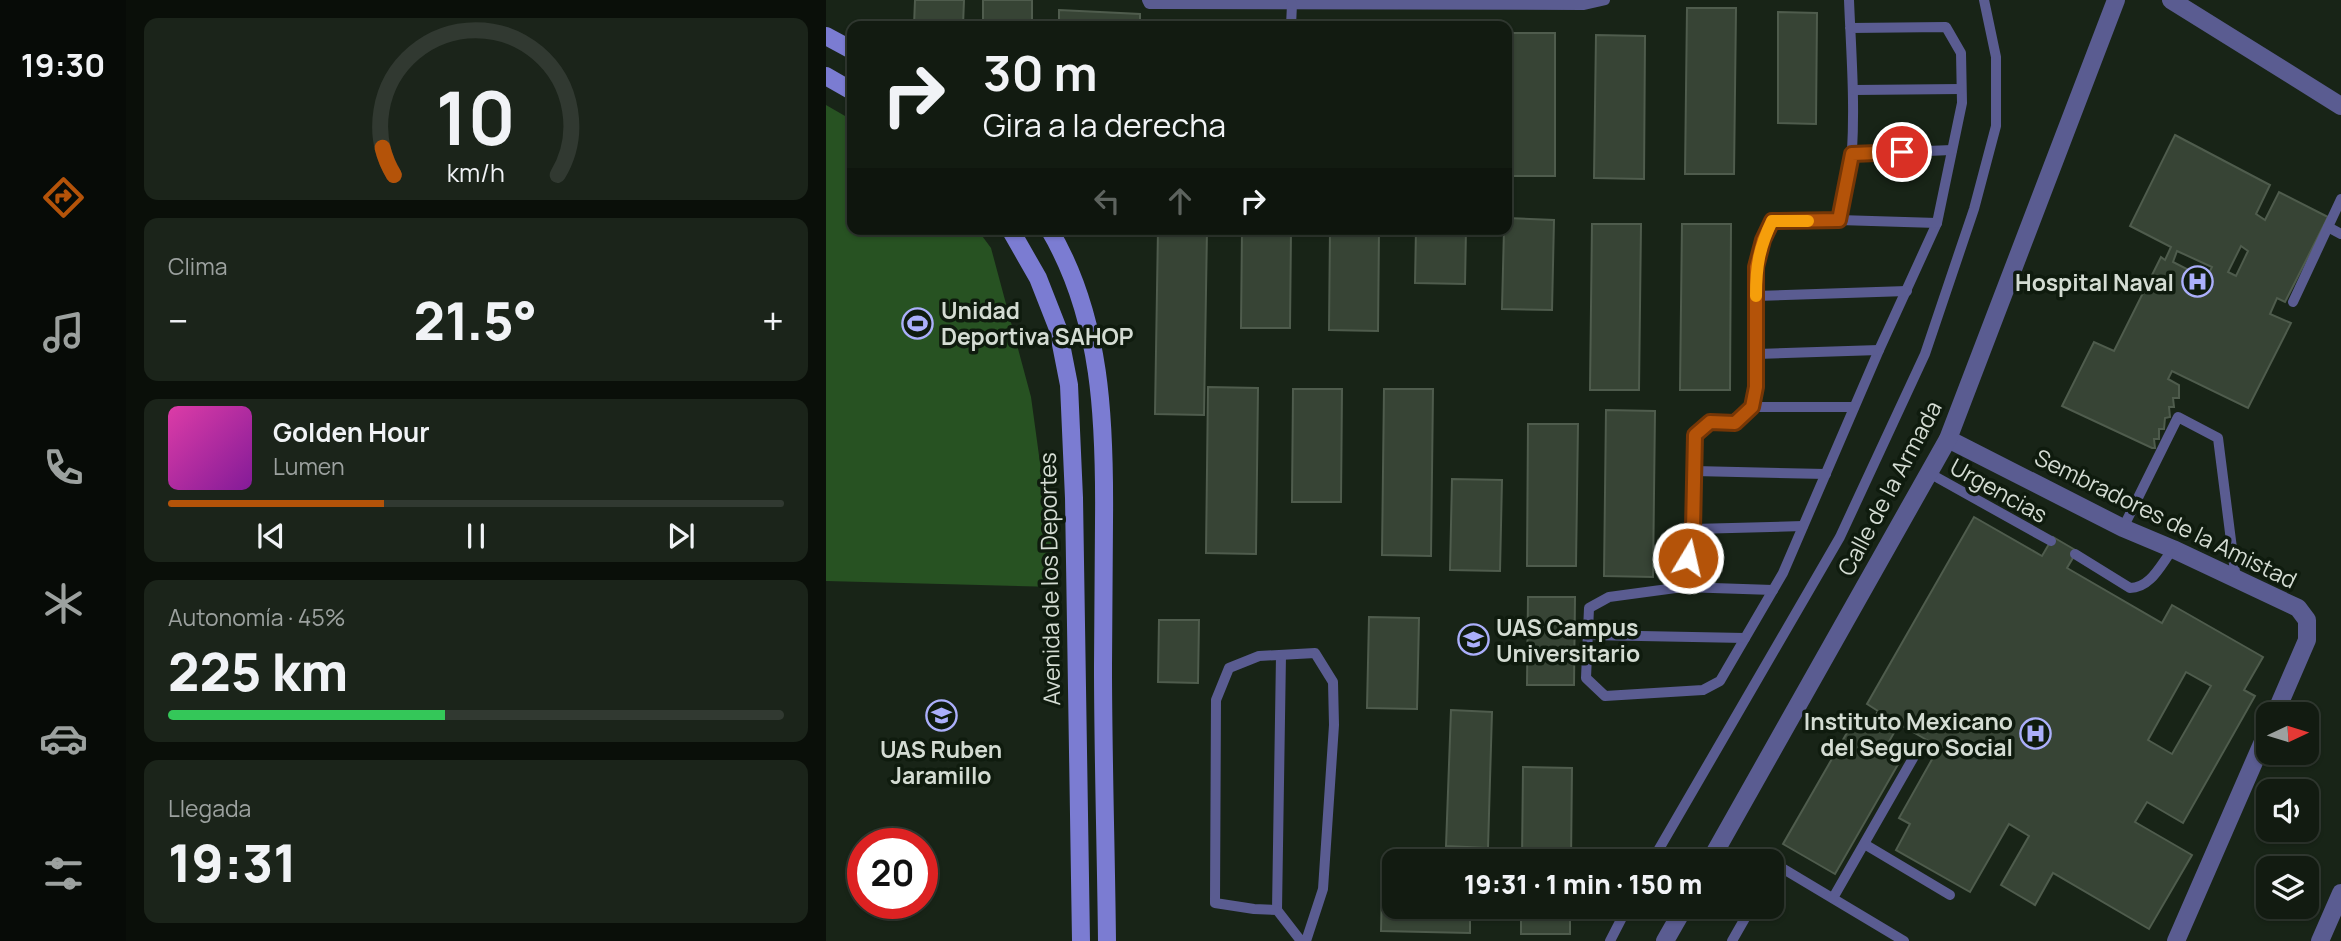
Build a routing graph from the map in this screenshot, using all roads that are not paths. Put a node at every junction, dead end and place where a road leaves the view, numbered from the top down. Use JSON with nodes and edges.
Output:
{"nodes":[{"id":1,"x":1147,"y":0,"type":"edge"},
{"id":2,"x":1605,"y":0,"type":"edge"},
{"id":3,"x":1849,"y":0,"type":"edge"},
{"id":4,"x":1984,"y":0,"type":"edge"},
{"id":5,"x":2116,"y":0,"type":"edge"},
{"id":6,"x":2171,"y":0,"type":"edge"},
{"id":7,"x":1331,"y":2,"type":"edge"},
{"id":8,"x":1292,"y":4,"type":"junction"},
{"id":9,"x":1291,"y":21,"type":"edge"},
{"id":10,"x":1850,"y":28,"type":"junction"},
{"id":11,"x":826,"y":36,"type":"edge"},
{"id":12,"x":847,"y":47,"type":"edge"},
{"id":13,"x":826,"y":76,"type":"edge"},
{"id":14,"x":847,"y":88,"type":"edge"},
{"id":15,"x":1961,"y":89,"type":"junction"},
{"id":16,"x":1854,"y":90,"type":"junction"},
{"id":17,"x":2341,"y":106,"type":"edge"},
{"id":18,"x":1952,"y":150,"type":"junction"},
{"id":19,"x":1852,"y":154,"type":"junction"},
{"id":20,"x":2341,"y":199,"type":"edge"},
{"id":21,"x":1839,"y":220,"type":"junction"},
{"id":22,"x":1937,"y":222,"type":"junction"},
{"id":23,"x":2328,"y":227,"type":"junction"},
{"id":24,"x":2341,"y":234,"type":"edge"},
{"id":25,"x":1013,"y":235,"type":"edge"},
{"id":26,"x":1052,"y":235,"type":"edge"},
{"id":27,"x":1907,"y":291,"type":"junction"},
{"id":28,"x":1756,"y":296,"type":"junction"},
{"id":29,"x":2294,"y":302,"type":"dead end"},
{"id":30,"x":1878,"y":350,"type":"junction"},
{"id":31,"x":1756,"y":354,"type":"junction"},
{"id":32,"x":1752,"y":407,"type":"junction"},
{"id":33,"x":1854,"y":407,"type":"junction"},
{"id":34,"x":1948,"y":439,"type":"junction"},
{"id":35,"x":1694,"y":471,"type":"junction"},
{"id":36,"x":1929,"y":473,"type":"junction"},
{"id":37,"x":1826,"y":474,"type":"junction"},
{"id":38,"x":1803,"y":526,"type":"junction"},
{"id":39,"x":2123,"y":528,"type":"junction"},
{"id":40,"x":1693,"y":529,"type":"junction"},
{"id":41,"x":2051,"y":541,"type":"dead end"},
{"id":42,"x":2173,"y":549,"type":"junction"},
{"id":43,"x":2074,"y":554,"type":"dead end"},
{"id":44,"x":2236,"y":580,"type":"junction"},
{"id":45,"x":1683,"y":587,"type":"junction"},
{"id":46,"x":1773,"y":590,"type":"junction"},
{"id":47,"x":1588,"y":635,"type":"junction"},
{"id":48,"x":1745,"y":638,"type":"junction"},
{"id":49,"x":1281,"y":655,"type":"junction"},
{"id":50,"x":2280,"y":702,"type":"edge"},
{"id":51,"x":1916,"y":753,"type":"dead end"},
{"id":52,"x":2256,"y":758,"type":"edge"},
{"id":53,"x":1866,"y":845,"type":"junction"},
{"id":54,"x":1658,"y":849,"type":"edge"},
{"id":55,"x":1717,"y":849,"type":"edge"},
{"id":56,"x":1784,"y":869,"type":"edge"},
{"id":57,"x":2341,"y":893,"type":"edge"},
{"id":58,"x":1951,"y":895,"type":"dead end"},
{"id":59,"x":1833,"y":898,"type":"junction"},
{"id":60,"x":1277,"y":910,"type":"junction"},
{"id":61,"x":1621,"y":919,"type":"edge"},
{"id":62,"x":1678,"y":919,"type":"edge"},
{"id":63,"x":1745,"y":919,"type":"edge"},
{"id":64,"x":1081,"y":941,"type":"edge"},
{"id":65,"x":1107,"y":941,"type":"edge"},
{"id":66,"x":1303,"y":941,"type":"edge"},
{"id":67,"x":1609,"y":941,"type":"edge"},
{"id":68,"x":1665,"y":941,"type":"edge"},
{"id":69,"x":1732,"y":941,"type":"edge"},
{"id":70,"x":1904,"y":941,"type":"edge"},
{"id":71,"x":2176,"y":941,"type":"edge"},
{"id":72,"x":2320,"y":941,"type":"edge"}],
"edges":[{"from":1,"to":8,"type":"lane"},
{"from":2,"to":7,"type":"lane"},
{"from":3,"to":10,"type":"lane"},
{"from":4,"to":54,"type":"lane"},
{"from":5,"to":34,"type":"street","name":"Calle de la Armada"},
{"from":6,"to":17,"type":"street"},
{"from":7,"to":8,"type":"lane"},
{"from":8,"to":9,"type":"lane"},
{"from":10,"to":15,"type":"lane"},
{"from":10,"to":16,"type":"lane"},
{"from":11,"to":12,"type":"main road"},
{"from":13,"to":14,"type":"main road"},
{"from":15,"to":16,"type":"lane"},
{"from":15,"to":18,"type":"lane"},
{"from":16,"to":19,"type":"lane"},
{"from":18,"to":19,"type":"lane"},
{"from":18,"to":22,"type":"lane"},
{"from":19,"to":21,"type":"lane"},
{"from":20,"to":23,"type":"lane"},
{"from":21,"to":22,"type":"lane"},
{"from":21,"to":28,"type":"lane"},
{"from":22,"to":27,"type":"lane"},
{"from":23,"to":24,"type":"lane"},
{"from":23,"to":29,"type":"lane"},
{"from":25,"to":64,"type":"main road","name":"Avenida de los Deportes"},
{"from":26,"to":65,"type":"main road"},
{"from":27,"to":28,"type":"lane"},
{"from":27,"to":30,"type":"lane"},
{"from":28,"to":31,"type":"lane"},
{"from":30,"to":31,"type":"lane"},
{"from":30,"to":33,"type":"lane"},
{"from":31,"to":32,"type":"lane"},
{"from":32,"to":33,"type":"lane"},
{"from":32,"to":35,"type":"lane"},
{"from":33,"to":37,"type":"lane"},
{"from":34,"to":36,"type":"street","name":"Calle de la Armada"},
{"from":34,"to":39,"type":"street","name":"Sembradores de la Amistad"},
{"from":35,"to":37,"type":"lane"},
{"from":35,"to":40,"type":"lane"},
{"from":36,"to":41,"type":"lane","name":"Urgencias"},
{"from":36,"to":55,"type":"street","name":"Calle de la Armada"},
{"from":37,"to":38,"type":"lane"},
{"from":38,"to":40,"type":"lane"},
{"from":38,"to":46,"type":"lane"},
{"from":39,"to":42,"type":"street","name":"Sembradores de la Amistad"},
{"from":39,"to":44,"type":"lane"},
{"from":40,"to":45,"type":"lane"},
{"from":42,"to":43,"type":"lane"},
{"from":42,"to":44,"type":"street","name":"Sembradores de la Amistad"},
{"from":44,"to":50,"type":"street","name":"Sembradores de la Amistad"},
{"from":45,"to":46,"type":"lane"},
{"from":45,"to":47,"type":"lane"},
{"from":46,"to":48,"type":"lane"},
{"from":47,"to":48,"type":"lane"},
{"from":47,"to":48,"type":"lane"},
{"from":49,"to":60,"type":"lane"},
{"from":49,"to":60,"type":"lane"},
{"from":49,"to":66,"type":"lane"},
{"from":51,"to":53,"type":"lane"},
{"from":52,"to":71,"type":"street"},
{"from":53,"to":58,"type":"lane"},
{"from":53,"to":59,"type":"lane"},
{"from":56,"to":59,"type":"lane"},
{"from":57,"to":72,"type":"street"},
{"from":59,"to":70,"type":"lane"},
{"from":60,"to":66,"type":"lane"},
{"from":61,"to":67,"type":"lane"},
{"from":62,"to":68,"type":"street"},
{"from":63,"to":69,"type":"lane"}]}
